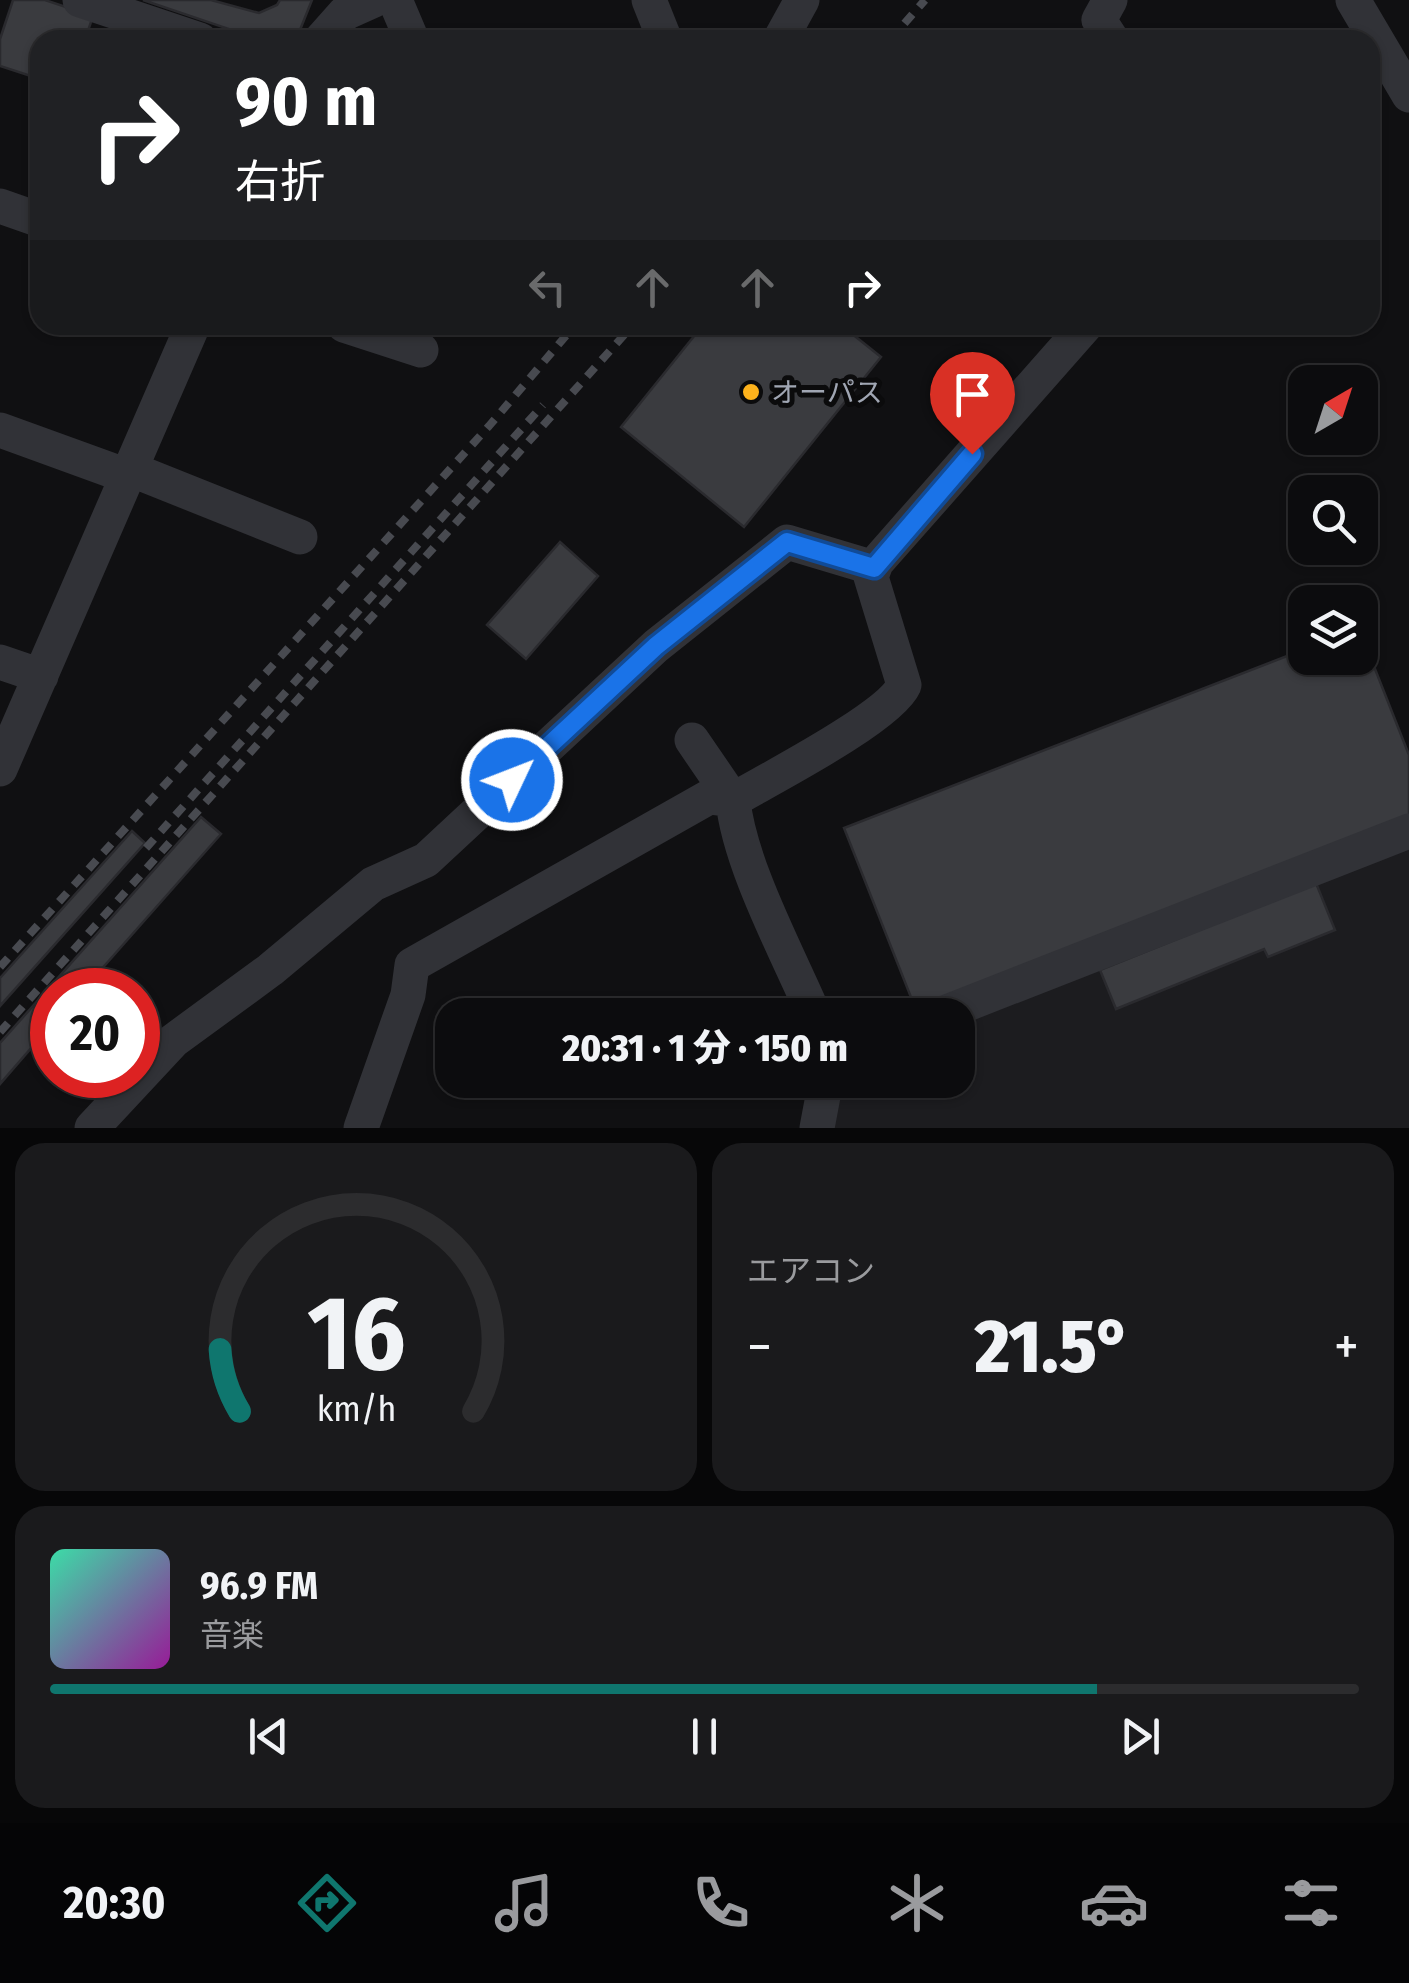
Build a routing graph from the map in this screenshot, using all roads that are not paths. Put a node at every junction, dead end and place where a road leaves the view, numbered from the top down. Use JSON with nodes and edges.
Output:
{"nodes":[{"id":1,"x":80,"y":0,"type":"edge"},
{"id":2,"x":374,"y":0,"type":"edge"},
{"id":3,"x":395,"y":0,"type":"edge"},
{"id":4,"x":649,"y":0,"type":"edge"},
{"id":5,"x":802,"y":0,"type":"edge"},
{"id":6,"x":1110,"y":0,"type":"edge"},
{"id":7,"x":1353,"y":0,"type":"edge"},
{"id":8,"x":132,"y":8,"type":"edge"},
{"id":9,"x":179,"y":30,"type":"edge"},
{"id":10,"x":331,"y":30,"type":"edge"},
{"id":11,"x":408,"y":30,"type":"edge"},
{"id":12,"x":661,"y":30,"type":"edge"},
{"id":13,"x":786,"y":30,"type":"edge"},
{"id":14,"x":1106,"y":30,"type":"edge"},
{"id":15,"x":1371,"y":30,"type":"edge"},
{"id":16,"x":1380,"y":46,"type":"edge"},
{"id":17,"x":1409,"y":95,"type":"edge"},
{"id":18,"x":0,"y":206,"type":"edge"},
{"id":19,"x":30,"y":216,"type":"edge"},
{"id":20,"x":189,"y":335,"type":"edge"},
{"id":21,"x":375,"y":335,"type":"edge"},
{"id":22,"x":1077,"y":335,"type":"edge"},
{"id":23,"x":421,"y":350,"type":"dead end"},
{"id":24,"x":0,"y":430,"type":"edge"},
{"id":25,"x":129,"y":473,"type":"junction"},
{"id":26,"x":300,"y":537,"type":"dead end"},
{"id":27,"x":874,"y":568,"type":"junction"},
{"id":28,"x":0,"y":662,"type":"edge"},
{"id":29,"x":41,"y":676,"type":"junction"},
{"id":30,"x":692,"y":740,"type":"dead end"},
{"id":31,"x":0,"y":769,"type":"edge"},
{"id":32,"x":733,"y":800,"type":"junction"},
{"id":33,"x":1409,"y":831,"type":"edge"},
{"id":34,"x":807,"y":998,"type":"edge"},
{"id":35,"x":975,"y":1001,"type":"edge"},
{"id":36,"x":823,"y":1098,"type":"edge"},
{"id":37,"x":92,"y":1128,"type":"edge"},
{"id":38,"x":361,"y":1128,"type":"edge"},
{"id":39,"x":818,"y":1128,"type":"edge"}],
"edges":[{"from":1,"to":8,"type":"street"},
{"from":2,"to":10,"type":"street"},
{"from":3,"to":11,"type":"street"},
{"from":4,"to":12,"type":"street"},
{"from":5,"to":13,"type":"street"},
{"from":6,"to":14,"type":"street"},
{"from":7,"to":15,"type":"street"},
{"from":8,"to":9,"type":"street"},
{"from":16,"to":17,"type":"street"},
{"from":18,"to":19,"type":"street"},
{"from":20,"to":25,"type":"street"},
{"from":21,"to":23,"type":"street"},
{"from":22,"to":27,"type":"street"},
{"from":24,"to":25,"type":"street"},
{"from":25,"to":26,"type":"street"},
{"from":25,"to":29,"type":"street"},
{"from":27,"to":32,"type":"street"},
{"from":27,"to":37,"type":"street"},
{"from":28,"to":29,"type":"street"},
{"from":29,"to":31,"type":"street"},
{"from":30,"to":32,"type":"street"},
{"from":32,"to":34,"type":"street"},
{"from":32,"to":38,"type":"street"},
{"from":33,"to":35,"type":"street"},
{"from":36,"to":39,"type":"street"}]}
